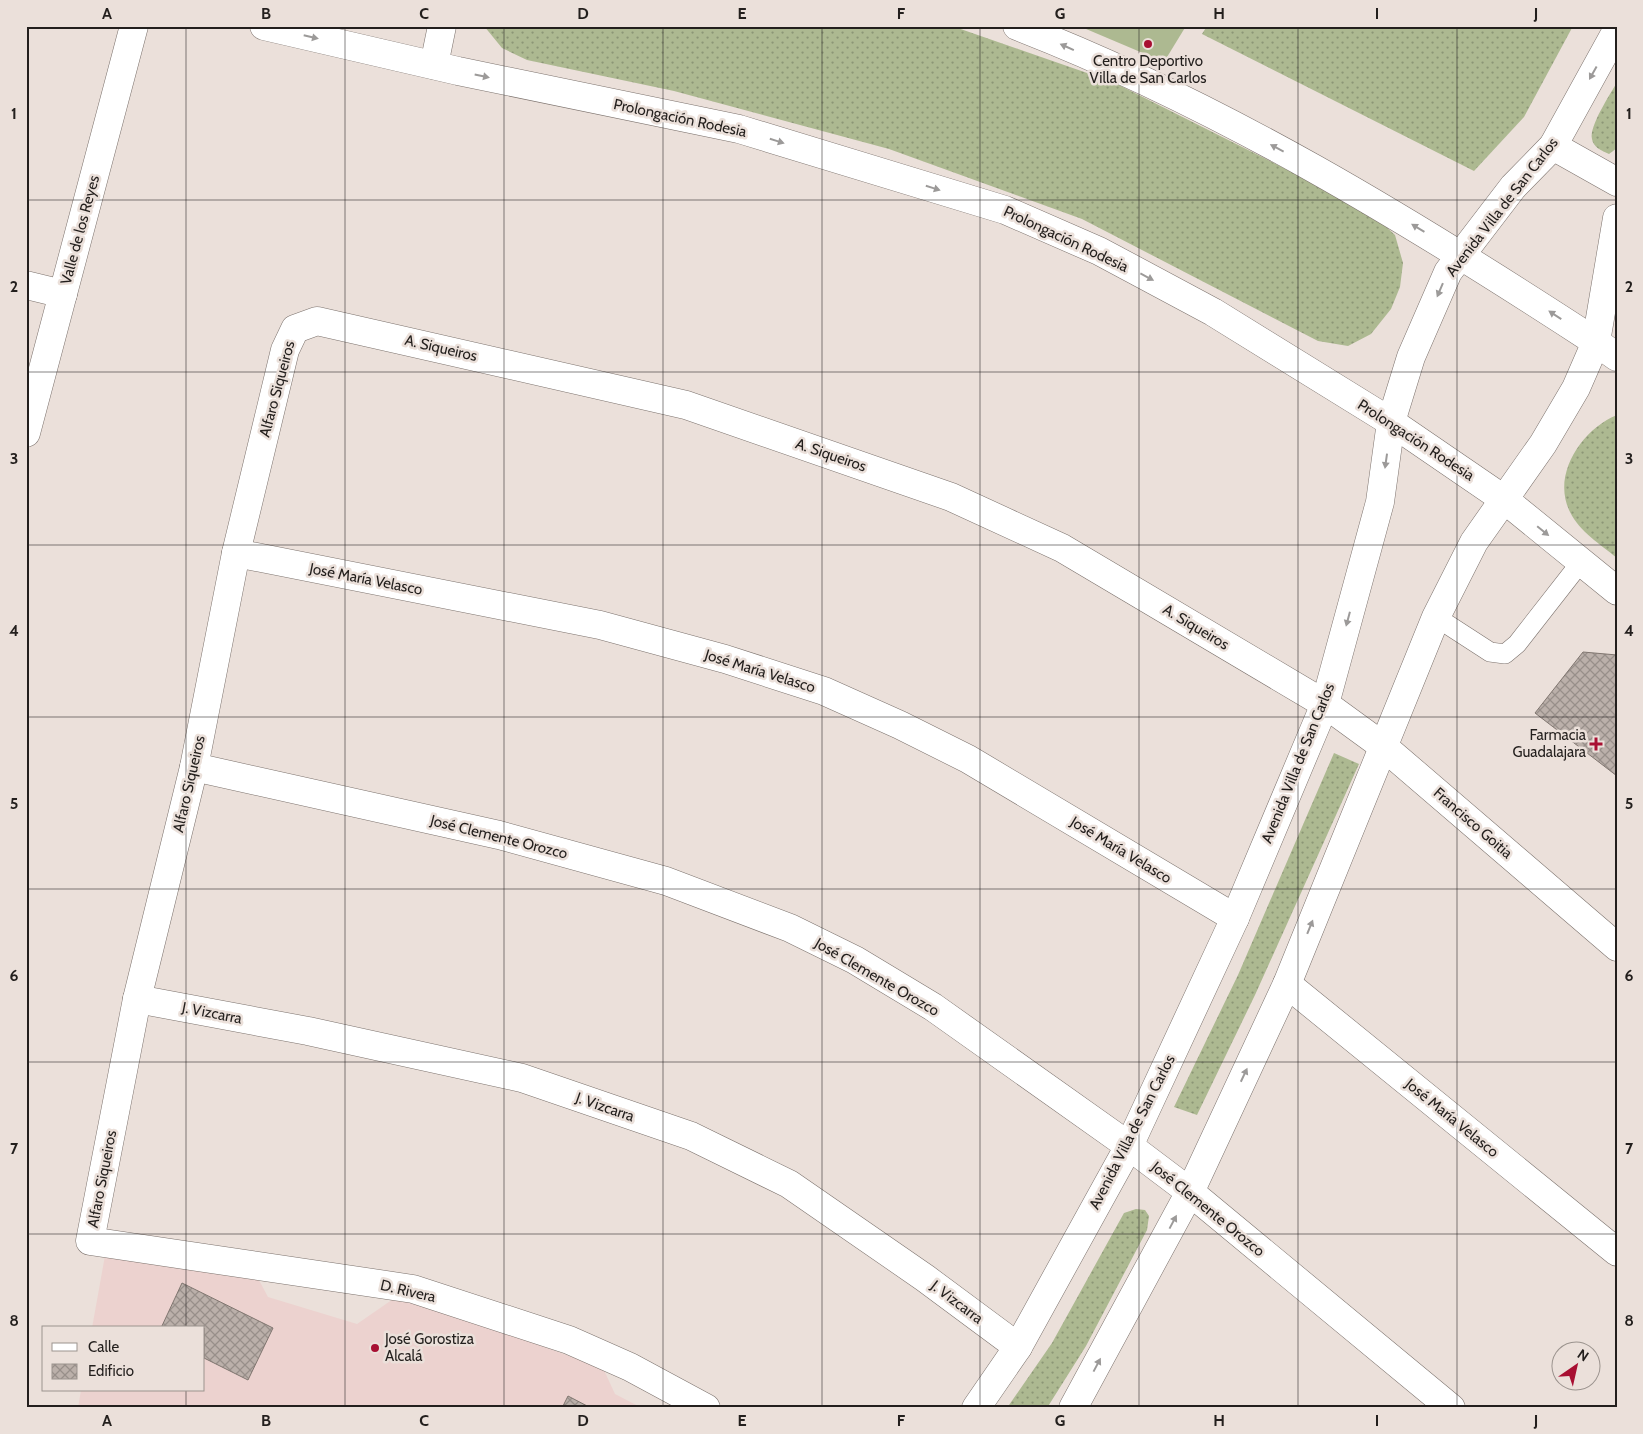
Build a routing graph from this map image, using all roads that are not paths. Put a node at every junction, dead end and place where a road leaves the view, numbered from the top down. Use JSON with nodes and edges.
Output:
{"nodes":[{"id":1,"x":134,"y":26,"type":"edge"},
{"id":2,"x":264,"y":26,"type":"edge"},
{"id":3,"x":442,"y":26,"type":"edge"},
{"id":4,"x":1017,"y":26,"type":"edge"},
{"id":5,"x":1617,"y":30,"type":"edge"},
{"id":6,"x":434,"y":65,"type":"junction"},
{"id":7,"x":1553,"y":146,"type":"junction"},
{"id":8,"x":1617,"y":182,"type":"edge"},
{"id":9,"x":1617,"y":218,"type":"edge"},
{"id":10,"x":1462,"y":255,"type":"junction"},
{"id":11,"x":26,"y":285,"type":"edge"},
{"id":12,"x":64,"y":294,"type":"junction"},
{"id":13,"x":295,"y":329,"type":"joint"},
{"id":14,"x":1606,"y":349,"type":"edge"},
{"id":15,"x":1391,"y":422,"type":"junction"},
{"id":16,"x":26,"y":433,"type":"edge"},
{"id":17,"x":1505,"y":500,"type":"junction"},
{"id":18,"x":236,"y":553,"type":"junction"},
{"id":19,"x":1581,"y":562,"type":"junction"},
{"id":20,"x":1617,"y":592,"type":"edge"},
{"id":21,"x":1436,"y":617,"type":"junction"},
{"id":22,"x":1325,"y":704,"type":"junction"},
{"id":23,"x":1384,"y":747,"type":"junction"},
{"id":24,"x":194,"y":767,"type":"junction"},
{"id":25,"x":1235,"y":918,"type":"junction"},
{"id":26,"x":1617,"y":947,"type":"edge"},
{"id":27,"x":1287,"y":984,"type":"junction"},
{"id":28,"x":138,"y":1000,"type":"junction"},
{"id":29,"x":1129,"y":1146,"type":"junction"},
{"id":30,"x":1190,"y":1192,"type":"junction"},
{"id":31,"x":90,"y":1241,"type":"joint"},
{"id":32,"x":1617,"y":1252,"type":"edge"},
{"id":33,"x":1018,"y":1347,"type":"junction"},
{"id":34,"x":1079,"y":1406,"type":"edge"},
{"id":35,"x":706,"y":1408,"type":"edge"},
{"id":36,"x":976,"y":1408,"type":"edge"},
{"id":37,"x":1451,"y":1408,"type":"edge"}],
"edges":[{"from":1,"to":12,"type":"street","name":"Valle de los Reyes"},
{"from":2,"to":6,"type":"street","name":"Prolongación Rodesia","one_way":true},
{"from":3,"to":6,"type":"street"},
{"from":10,"to":4,"type":"street","one_way":true},
{"from":5,"to":7,"type":"street","name":"Avenida Villa de San Carlos","one_way":true},
{"from":6,"to":15,"type":"street","name":"Prolongación Rodesia","one_way":true},
{"from":7,"to":8,"type":"street"},
{"from":7,"to":10,"type":"street","name":"Avenida Villa de San Carlos"},
{"from":9,"to":14,"type":"street"},
{"from":14,"to":10,"type":"street","one_way":true},
{"from":10,"to":15,"type":"street","name":"Avenida Villa de San Carlos","one_way":true},
{"from":11,"to":12,"type":"street"},
{"from":12,"to":16,"type":"street","name":"Valle de los Reyes"},
{"from":13,"to":18,"type":"street","name":"Alfaro Siqueiros"},
{"from":13,"to":22,"type":"street","name":"A. Siqueiros"},
{"from":14,"to":17,"type":"street"},
{"from":15,"to":17,"type":"street","name":"Prolongación Rodesia"},
{"from":15,"to":22,"type":"street","name":"Avenida Villa de San Carlos","one_way":true},
{"from":17,"to":19,"type":"street","name":"Prolongación Rodesia","one_way":true},
{"from":17,"to":21,"type":"street"},
{"from":18,"to":24,"type":"street","name":"Alfaro Siqueiros"},
{"from":18,"to":25,"type":"street","name":"José María Velasco"},
{"from":19,"to":20,"type":"street","name":"Prolongación Rodesia"},
{"from":19,"to":21,"type":"lane"},
{"from":21,"to":23,"type":"street"},
{"from":22,"to":23,"type":"street","name":"Francisco Goitia"},
{"from":22,"to":25,"type":"street","name":"Avenida Villa de San Carlos"},
{"from":23,"to":26,"type":"street","name":"Francisco Goitia"},
{"from":27,"to":23,"type":"street","one_way":true},
{"from":24,"to":28,"type":"street","name":"Alfaro Siqueiros"},
{"from":24,"to":29,"type":"street","name":"José Clemente Orozco"},
{"from":25,"to":29,"type":"street","name":"Avenida Villa de San Carlos"},
{"from":30,"to":27,"type":"street","one_way":true},
{"from":27,"to":32,"type":"street","name":"José María Velasco"},
{"from":28,"to":31,"type":"street","name":"Alfaro Siqueiros"},
{"from":28,"to":33,"type":"street","name":"J. Vizcarra"},
{"from":29,"to":30,"type":"street","name":"José Clemente Orozco"},
{"from":29,"to":33,"type":"street","name":"Avenida Villa de San Carlos"},
{"from":34,"to":30,"type":"street","one_way":true},
{"from":30,"to":37,"type":"street","name":"José Clemente Orozco"},
{"from":31,"to":35,"type":"street","name":"D. Rivera"},
{"from":33,"to":36,"type":"street","name":"Avenida Villa de San Carlos"}]}
